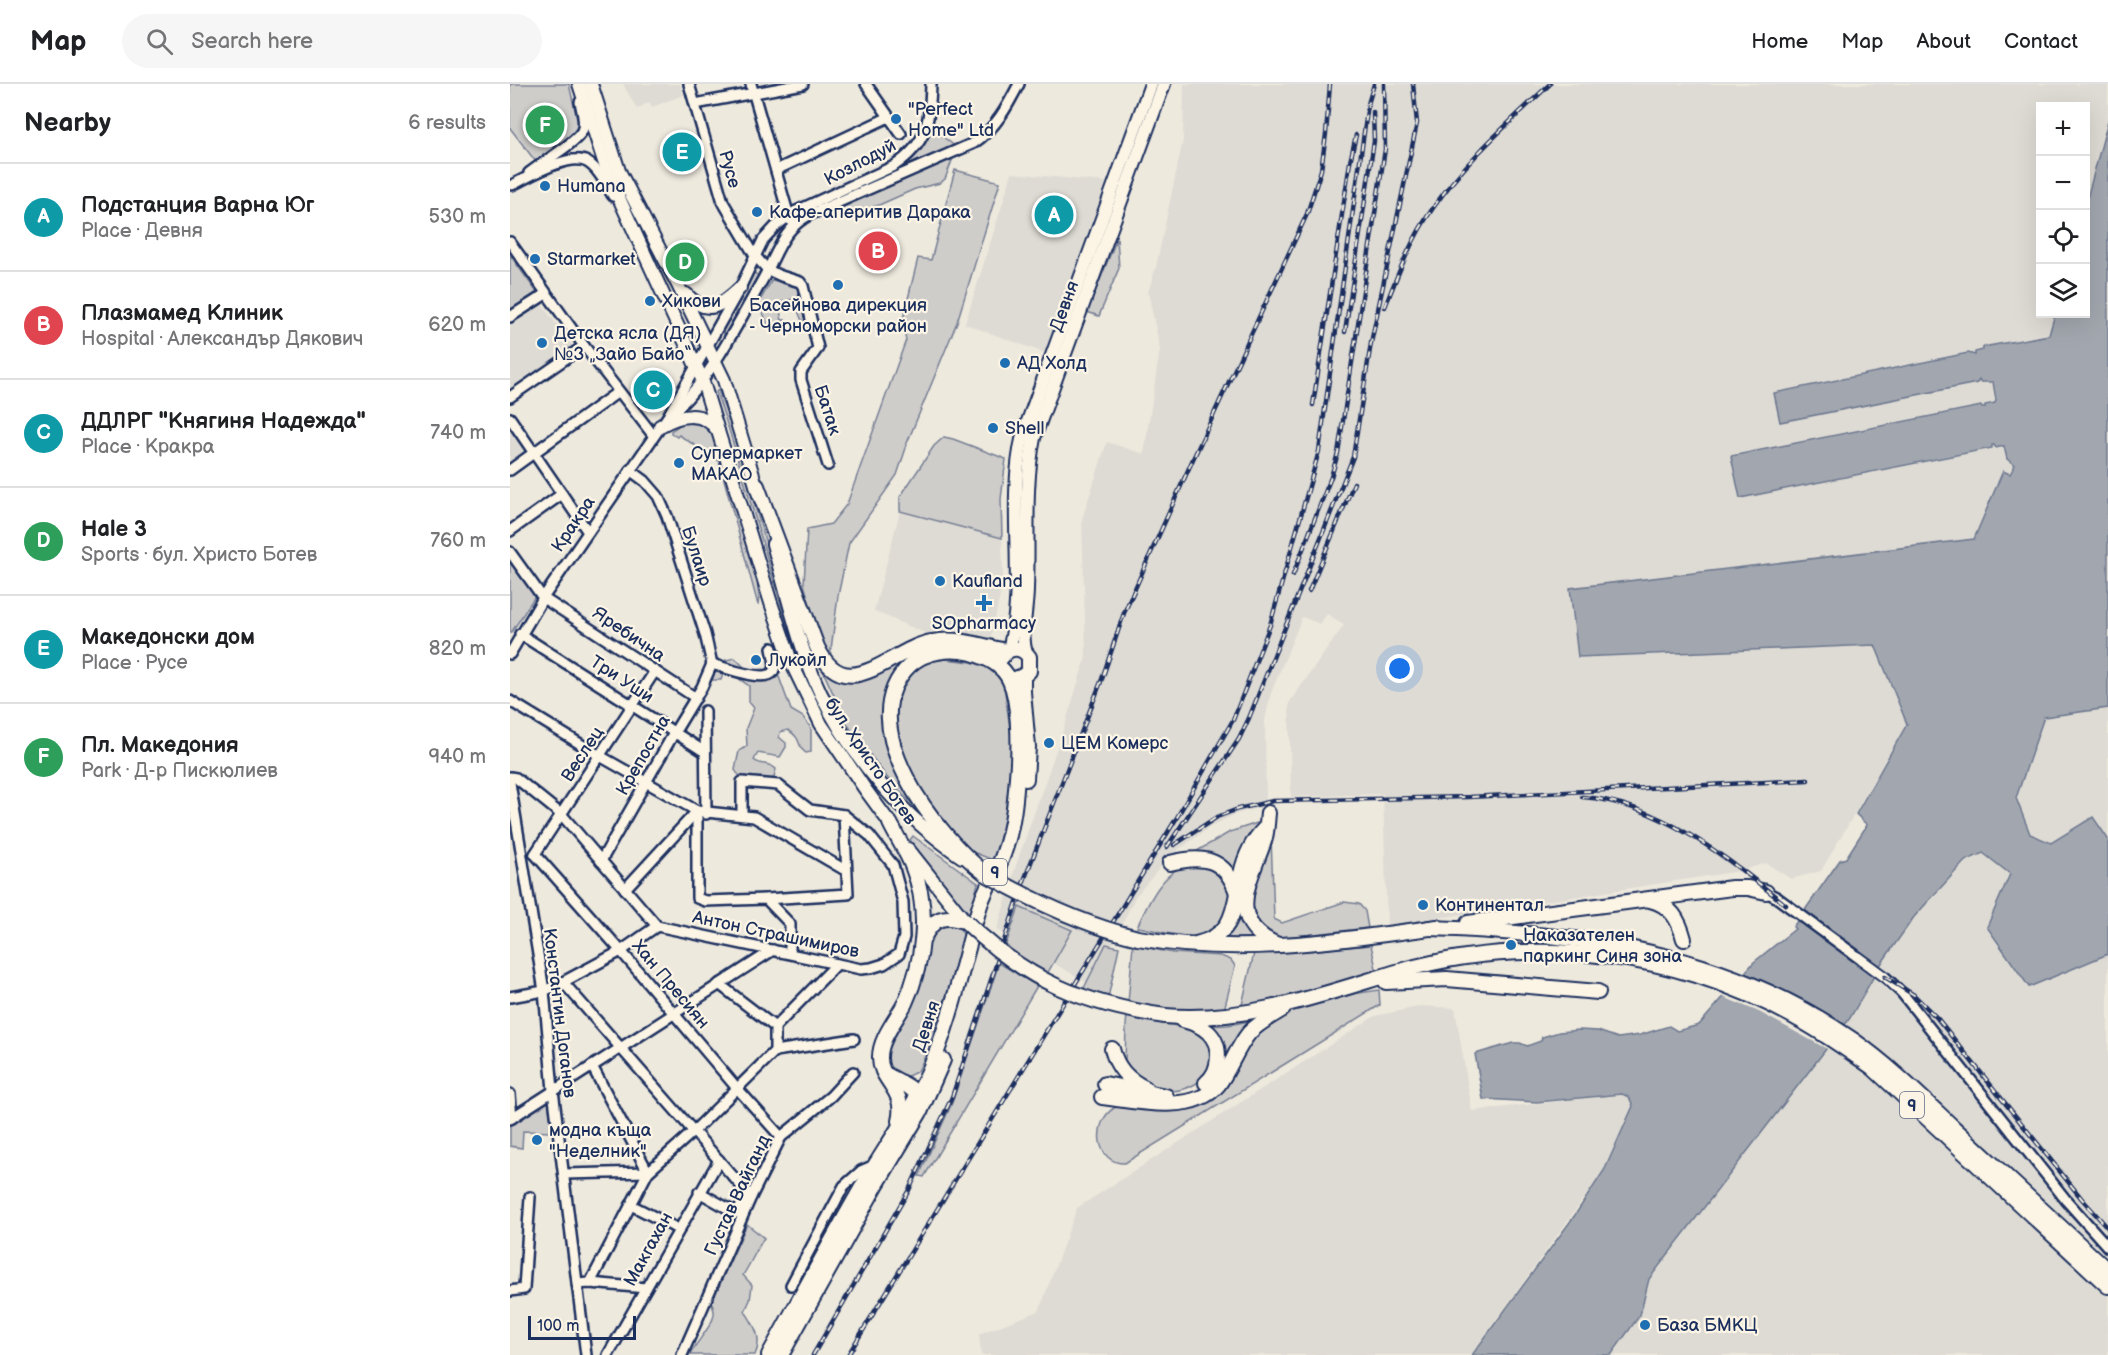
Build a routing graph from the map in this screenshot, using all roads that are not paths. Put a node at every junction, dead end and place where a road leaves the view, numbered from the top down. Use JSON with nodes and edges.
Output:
{"nodes":[{"id":1,"x":578,"y":84,"type":"edge"},
{"id":2,"x":591,"y":84,"type":"edge"},
{"id":3,"x":689,"y":84,"type":"edge"},
{"id":4,"x":803,"y":84,"type":"edge"},
{"id":5,"x":866,"y":84,"type":"edge"},
{"id":6,"x":931,"y":84,"type":"edge"},
{"id":7,"x":1019,"y":84,"type":"edge"},
{"id":8,"x":1151,"y":84,"type":"edge"},
{"id":9,"x":1164,"y":84,"type":"edge"},
{"id":10,"x":753,"y":89,"type":"edge"},
{"id":11,"x":695,"y":104,"type":"junction"},
{"id":12,"x":889,"y":117,"type":"junction"},
{"id":13,"x":901,"y":134,"type":"dead end"},
{"id":14,"x":776,"y":170,"type":"junction"},
{"id":15,"x":511,"y":186,"type":"edge"},
{"id":16,"x":788,"y":216,"type":"junction"},
{"id":17,"x":806,"y":216,"type":"junction"},
{"id":18,"x":629,"y":221,"type":"junction"},
{"id":19,"x":792,"y":226,"type":"junction"},
{"id":20,"x":510,"y":243,"type":"edge"},
{"id":21,"x":755,"y":256,"type":"junction"},
{"id":22,"x":768,"y":270,"type":"junction"},
{"id":23,"x":677,"y":283,"type":"junction"},
{"id":24,"x":740,"y":288,"type":"junction"},
{"id":25,"x":546,"y":294,"type":"junction"},
{"id":26,"x":510,"y":317,"type":"edge"},
{"id":27,"x":708,"y":345,"type":"junction"},
{"id":28,"x":584,"y":346,"type":"junction"},
{"id":29,"x":716,"y":361,"type":"junction"},
{"id":30,"x":697,"y":365,"type":"junction"},
{"id":31,"x":702,"y":379,"type":"junction"},
{"id":32,"x":618,"y":392,"type":"junction"},
{"id":33,"x":510,"y":397,"type":"edge"},
{"id":34,"x":510,"y":418,"type":"edge"},
{"id":35,"x":661,"y":426,"type":"junction"},
{"id":36,"x":721,"y":435,"type":"junction"},
{"id":37,"x":534,"y":453,"type":"junction"},
{"id":38,"x":828,"y":465,"type":"dead end"},
{"id":39,"x":510,"y":470,"type":"edge"},
{"id":40,"x":630,"y":470,"type":"junction"},
{"id":41,"x":757,"y":486,"type":"junction"},
{"id":42,"x":562,"y":494,"type":"junction"},
{"id":43,"x":510,"y":531,"type":"edge"},
{"id":44,"x":588,"y":532,"type":"junction"},
{"id":45,"x":510,"y":552,"type":"edge"},
{"id":46,"x":543,"y":598,"type":"junction"},
{"id":47,"x":520,"y":634,"type":"junction"},
{"id":48,"x":772,"y":648,"type":"dead end"},
{"id":49,"x":1008,"y":650,"type":"junction"},
{"id":50,"x":1026,"y":653,"type":"junction"},
{"id":51,"x":510,"y":654,"type":"edge"},
{"id":52,"x":712,"y":664,"type":"junction"},
{"id":53,"x":655,"y":670,"type":"junction"},
{"id":54,"x":1004,"y":672,"type":"junction"},
{"id":55,"x":1023,"y":676,"type":"junction"},
{"id":56,"x":696,"y":698,"type":"junction"},
{"id":57,"x":510,"y":700,"type":"edge"},
{"id":58,"x":632,"y":705,"type":"junction"},
{"id":59,"x":705,"y":711,"type":"dead end"},
{"id":60,"x":674,"y":733,"type":"junction"},
{"id":61,"x":705,"y":752,"type":"junction"},
{"id":62,"x":600,"y":756,"type":"junction"},
{"id":63,"x":510,"y":777,"type":"edge"},
{"id":64,"x":645,"y":782,"type":"junction"},
{"id":65,"x":510,"y":783,"type":"edge"},
{"id":66,"x":702,"y":813,"type":"junction"},
{"id":67,"x":562,"y":815,"type":"junction"},
{"id":68,"x":742,"y":815,"type":"junction"},
{"id":69,"x":844,"y":815,"type":"junction"},
{"id":70,"x":890,"y":823,"type":"junction"},
{"id":71,"x":535,"y":854,"type":"junction"},
{"id":72,"x":510,"y":860,"type":"edge"},
{"id":73,"x":521,"y":860,"type":"junction"},
{"id":74,"x":601,"y":861,"type":"junction"},
{"id":75,"x":1170,"y":863,"type":"dead end"},
{"id":76,"x":845,"y":870,"type":"junction"},
{"id":77,"x":984,"y":872,"type":"junction"},
{"id":78,"x":625,"y":889,"type":"junction"},
{"id":79,"x":1766,"y":892,"type":"joint"},
{"id":80,"x":1237,"y":894,"type":"junction"},
{"id":81,"x":766,"y":899,"type":"junction"},
{"id":82,"x":1642,"y":899,"type":"junction"},
{"id":83,"x":966,"y":922,"type":"junction"},
{"id":84,"x":657,"y":926,"type":"junction"},
{"id":85,"x":1429,"y":928,"type":"junction"},
{"id":86,"x":1684,"y":939,"type":"dead end"},
{"id":87,"x":922,"y":941,"type":"junction"},
{"id":88,"x":1190,"y":945,"type":"junction"},
{"id":89,"x":1282,"y":946,"type":"junction"},
{"id":90,"x":773,"y":950,"type":"junction"},
{"id":91,"x":621,"y":951,"type":"junction"},
{"id":92,"x":790,"y":953,"type":"junction"},
{"id":93,"x":837,"y":964,"type":"junction"},
{"id":94,"x":563,"y":982,"type":"junction"},
{"id":95,"x":719,"y":984,"type":"junction"},
{"id":96,"x":1352,"y":987,"type":"junction"},
{"id":97,"x":544,"y":991,"type":"junction"},
{"id":98,"x":1598,"y":992,"type":"dead end"},
{"id":99,"x":510,"y":997,"type":"edge"},
{"id":100,"x":1293,"y":1003,"type":"junction"},
{"id":101,"x":674,"y":1013,"type":"junction"},
{"id":102,"x":1168,"y":1017,"type":"junction"},
{"id":103,"x":775,"y":1027,"type":"junction"},
{"id":104,"x":854,"y":1039,"type":"dead end"},
{"id":105,"x":621,"y":1048,"type":"junction"},
{"id":106,"x":1112,"y":1049,"type":"dead end"},
{"id":107,"x":775,"y":1051,"type":"junction"},
{"id":108,"x":933,"y":1062,"type":"junction"},
{"id":109,"x":592,"y":1066,"type":"junction"},
{"id":110,"x":853,"y":1072,"type":"dead end"},
{"id":111,"x":893,"y":1081,"type":"junction"},
{"id":112,"x":736,"y":1087,"type":"junction"},
{"id":113,"x":553,"y":1090,"type":"junction"},
{"id":114,"x":510,"y":1094,"type":"edge"},
{"id":115,"x":1154,"y":1094,"type":"junction"},
{"id":116,"x":920,"y":1095,"type":"junction"},
{"id":117,"x":511,"y":1118,"type":"edge"},
{"id":118,"x":897,"y":1128,"type":"junction"},
{"id":119,"x":694,"y":1131,"type":"junction"},
{"id":120,"x":781,"y":1137,"type":"junction"},
{"id":121,"x":719,"y":1160,"type":"junction"},
{"id":122,"x":875,"y":1165,"type":"junction"},
{"id":123,"x":648,"y":1172,"type":"junction"},
{"id":124,"x":564,"y":1174,"type":"junction"},
{"id":125,"x":699,"y":1192,"type":"junction"},
{"id":126,"x":530,"y":1197,"type":"dead end"},
{"id":127,"x":751,"y":1197,"type":"junction"},
{"id":128,"x":631,"y":1205,"type":"junction"},
{"id":129,"x":731,"y":1211,"type":"junction"},
{"id":130,"x":743,"y":1216,"type":"junction"},
{"id":131,"x":678,"y":1229,"type":"junction"},
{"id":132,"x":2108,"y":1247,"type":"edge"},
{"id":133,"x":2108,"y":1271,"type":"edge"},
{"id":134,"x":590,"y":1283,"type":"junction"},
{"id":135,"x":577,"y":1284,"type":"junction"},
{"id":136,"x":791,"y":1285,"type":"dead end"},
{"id":137,"x":2108,"y":1286,"type":"edge"},
{"id":138,"x":646,"y":1288,"type":"junction"},
{"id":139,"x":510,"y":1291,"type":"edge"},
{"id":140,"x":586,"y":1355,"type":"edge"},
{"id":141,"x":608,"y":1355,"type":"edge"},
{"id":142,"x":682,"y":1355,"type":"edge"},
{"id":143,"x":769,"y":1355,"type":"edge"},
{"id":144,"x":782,"y":1355,"type":"edge"}],
"edges":[{"from":1,"to":15,"type":"street"},
{"from":1,"to":18,"type":"main road","name":"бул. Христо Ботев"},
{"from":2,"to":23,"type":"main road","name":"бул. Христо Ботев"},
{"from":3,"to":11,"type":"street","name":"Русе"},
{"from":4,"to":10,"type":"street"},
{"from":5,"to":12,"type":"street"},
{"from":6,"to":16,"type":"street","name":"Козлодуй"},
{"from":7,"to":17,"type":"street"},
{"from":8,"to":49,"type":"main road","name":"Девня"},
{"from":9,"to":50,"type":"main road","name":"Девня"},
{"from":10,"to":11,"type":"street"},
{"from":10,"to":14,"type":"street"},
{"from":11,"to":21,"type":"street","name":"Русе"},
{"from":12,"to":13,"type":"street"},
{"from":12,"to":14,"type":"street"},
{"from":14,"to":16,"type":"street"},
{"from":15,"to":18,"type":"street"},
{"from":16,"to":17,"type":"street"},
{"from":16,"to":19,"type":"street"},
{"from":16,"to":21,"type":"street","name":"Козлодуй"},
{"from":17,"to":19,"type":"street"},
{"from":18,"to":30,"type":"main road","name":"бул. Христо Ботев"},
{"from":19,"to":22,"type":"street","name":"Кракра"},
{"from":20,"to":25,"type":"street"},
{"from":21,"to":22,"type":"street","name":"Батак"},
{"from":21,"to":24,"type":"street","name":"Козлодуй"},
{"from":22,"to":29,"type":"street","name":"Кракра"},
{"from":22,"to":38,"type":"street","name":"Батак"},
{"from":23,"to":24,"type":"main road"},
{"from":23,"to":27,"type":"main road","name":"бул. Христо Ботев"},
{"from":24,"to":27,"type":"street","name":"Кракра"},
{"from":25,"to":26,"type":"street"},
{"from":25,"to":28,"type":"street"},
{"from":27,"to":29,"type":"main road","name":"бул. Христо Ботев"},
{"from":27,"to":30,"type":"street","name":"Кракра"},
{"from":28,"to":32,"type":"street"},
{"from":28,"to":33,"type":"street"},
{"from":29,"to":31,"type":"street","name":"Кракра"},
{"from":29,"to":41,"type":"main road","name":"бул. Христо Ботев"},
{"from":30,"to":31,"type":"main road","name":"бул. Христо Ботев"},
{"from":30,"to":35,"type":"street","name":"Кракра"},
{"from":31,"to":35,"type":"street","name":"Кракра"},
{"from":31,"to":36,"type":"main road","name":"бул. Христо Ботев"},
{"from":32,"to":35,"type":"street"},
{"from":32,"to":37,"type":"street"},
{"from":34,"to":37,"type":"street"},
{"from":35,"to":36,"type":"main road"},
{"from":35,"to":40,"type":"street","name":"Кракра"},
{"from":36,"to":70,"type":"main road","name":"бул. Христо Ботев"},
{"from":37,"to":39,"type":"street"},
{"from":37,"to":42,"type":"street"},
{"from":40,"to":44,"type":"street","name":"Кракра"},
{"from":40,"to":52,"type":"street","name":"Булаир"},
{"from":41,"to":49,"type":"highway"},
{"from":41,"to":77,"type":"main road","name":"бул. Христо Ботев"},
{"from":42,"to":43,"type":"street"},
{"from":42,"to":44,"type":"street"},
{"from":44,"to":46,"type":"street","name":"Кракра"},
{"from":45,"to":46,"type":"street"},
{"from":46,"to":47,"type":"street","name":"Кракра"},
{"from":46,"to":53,"type":"street","name":"Яребична"},
{"from":47,"to":51,"type":"street","name":"Кракра"},
{"from":47,"to":58,"type":"street","name":"Три Уши"},
{"from":48,"to":52,"type":"street"},
{"from":49,"to":50,"type":"highway"},
{"from":49,"to":54,"type":"highway"},
{"from":50,"to":55,"type":"highway"},
{"from":52,"to":56,"type":"street","name":"Крепостна"},
{"from":53,"to":56,"type":"street","name":"Яребична"},
{"from":53,"to":58,"type":"street","name":"Веслец"},
{"from":54,"to":55,"type":"highway"},
{"from":54,"to":77,"type":"highway","number":"9"},
{"from":54,"to":108,"type":"highway","name":"Девня","number":"9"},
{"from":55,"to":116,"type":"highway","name":"Девня"},
{"from":56,"to":60,"type":"street","name":"Крепостна"},
{"from":57,"to":62,"type":"street"},
{"from":58,"to":60,"type":"street","name":"Три Уши"},
{"from":58,"to":62,"type":"street","name":"Веслец"},
{"from":59,"to":61,"type":"street"},
{"from":60,"to":61,"type":"street","name":"Три Уши"},
{"from":60,"to":64,"type":"street","name":"Крепостна"},
{"from":61,"to":66,"type":"street"},
{"from":62,"to":64,"type":"street"},
{"from":62,"to":67,"type":"street","name":"Веслец"},
{"from":63,"to":67,"type":"street"},
{"from":64,"to":66,"type":"street"},
{"from":64,"to":74,"type":"street","name":"Крепостна"},
{"from":65,"to":73,"type":"street","name":"Константин Доганов"},
{"from":66,"to":68,"type":"street"},
{"from":66,"to":78,"type":"street"},
{"from":66,"to":81,"type":"street"},
{"from":67,"to":71,"type":"street","name":"Веслец"},
{"from":67,"to":74,"type":"street"},
{"from":68,"to":69,"type":"street"},
{"from":68,"to":76,"type":"street"},
{"from":69,"to":76,"type":"street"},
{"from":69,"to":93,"type":"street","name":"Антон Страшимиров"},
{"from":70,"to":83,"type":"main road","name":"бул. Христо Ботев"},
{"from":70,"to":87,"type":"highway"},
{"from":71,"to":73,"type":"street"},
{"from":71,"to":91,"type":"street","name":"Хан Пресиян"},
{"from":72,"to":73,"type":"street"},
{"from":73,"to":97,"type":"street","name":"Константин Доганов"},
{"from":74,"to":78,"type":"street"},
{"from":75,"to":80,"type":"highway"},
{"from":76,"to":81,"type":"street"},
{"from":77,"to":88,"type":"highway","name":"бул. Христо Ботев","number":"9","bridge":true},
{"from":78,"to":84,"type":"street"},
{"from":79,"to":82,"type":"highway"},
{"from":79,"to":132,"type":"street"},
{"from":80,"to":88,"type":"highway"},
{"from":80,"to":89,"type":"highway"},
{"from":81,"to":92,"type":"street"},
{"from":82,"to":85,"type":"highway"},
{"from":82,"to":86,"type":"highway"},
{"from":83,"to":87,"type":"highway"},
{"from":83,"to":102,"type":"highway","name":"бул. Христо Ботев","number":"9","bridge":true},
{"from":84,"to":90,"type":"street","name":"Антон Страшимиров"},
{"from":84,"to":91,"type":"street"},
{"from":85,"to":89,"type":"highway","name":"бул. Христо Ботев","number":"9"},
{"from":85,"to":133,"type":"highway","number":"9"},
{"from":87,"to":111,"type":"highway"},
{"from":88,"to":89,"type":"highway","name":"бул. Христо Ботев","number":"9"},
{"from":90,"to":92,"type":"street","name":"Антон Страшимиров"},
{"from":90,"to":95,"type":"street"},
{"from":91,"to":94,"type":"street"},
{"from":91,"to":101,"type":"street","name":"Хан Пресиян"},
{"from":92,"to":93,"type":"street","name":"Антон Страшимиров"},
{"from":93,"to":103,"type":"street"},
{"from":94,"to":97,"type":"street"},
{"from":94,"to":105,"type":"street"},
{"from":95,"to":101,"type":"street"},
{"from":95,"to":103,"type":"street"},
{"from":96,"to":98,"type":"highway"},
{"from":96,"to":100,"type":"highway","name":"бул. Христо Ботев","number":"9"},
{"from":96,"to":137,"type":"highway","number":"9"},
{"from":97,"to":99,"type":"street"},
{"from":97,"to":113,"type":"street","name":"Константин Доганов"},
{"from":100,"to":102,"type":"highway","name":"бул. Христо Ботев","number":"9"},
{"from":100,"to":115,"type":"highway"},
{"from":101,"to":105,"type":"street"},
{"from":101,"to":112,"type":"street","name":"Хан Пресиян"},
{"from":102,"to":115,"type":"highway"},
{"from":103,"to":107,"type":"street"},
{"from":104,"to":107,"type":"street"},
{"from":105,"to":109,"type":"street"},
{"from":105,"to":119,"type":"street"},
{"from":106,"to":115,"type":"highway"},
{"from":107,"to":112,"type":"street"},
{"from":108,"to":111,"type":"highway"},
{"from":108,"to":116,"type":"highway","name":"Девня","number":"9"},
{"from":109,"to":113,"type":"street"},
{"from":109,"to":123,"type":"street"},
{"from":110,"to":120,"type":"street","name":"Густав Вайганд"},
{"from":111,"to":116,"type":"highway"},
{"from":111,"to":118,"type":"highway"},
{"from":112,"to":119,"type":"street"},
{"from":112,"to":120,"type":"street","name":"Хан Пресиян"},
{"from":113,"to":117,"type":"street"},
{"from":113,"to":124,"type":"street","name":"Константин Доганов"},
{"from":114,"to":117,"type":"street"},
{"from":116,"to":118,"type":"highway","name":"Девня","number":"9"},
{"from":116,"to":144,"type":"highway"},
{"from":118,"to":122,"type":"highway","name":"Девня","number":"9"},
{"from":119,"to":121,"type":"street"},
{"from":119,"to":123,"type":"street"},
{"from":120,"to":127,"type":"street","name":"Густав Вайганд"},
{"from":121,"to":125,"type":"street","name":"Макгахан"},
{"from":121,"to":127,"type":"street"},
{"from":122,"to":136,"type":"street"},
{"from":122,"to":143,"type":"highway","name":"Девня","number":"9"},
{"from":123,"to":124,"type":"street"},
{"from":123,"to":128,"type":"street"},
{"from":124,"to":135,"type":"street","name":"Константин Доганов"},
{"from":125,"to":129,"type":"street"},
{"from":125,"to":131,"type":"street","name":"Макгахан"},
{"from":126,"to":139,"type":"street"},
{"from":127,"to":129,"type":"street"},
{"from":127,"to":130,"type":"street","name":"Густав Вайганд"},
{"from":128,"to":131,"type":"street"},
{"from":128,"to":134,"type":"street"},
{"from":129,"to":130,"type":"street"},
{"from":130,"to":142,"type":"street","name":"Густав Вайганд"},
{"from":131,"to":138,"type":"street","name":"Макгахан"},
{"from":134,"to":135,"type":"street"},
{"from":134,"to":138,"type":"street"},
{"from":135,"to":140,"type":"street","name":"Константин Доганов"},
{"from":138,"to":141,"type":"street","name":"Макгахан"}]}
